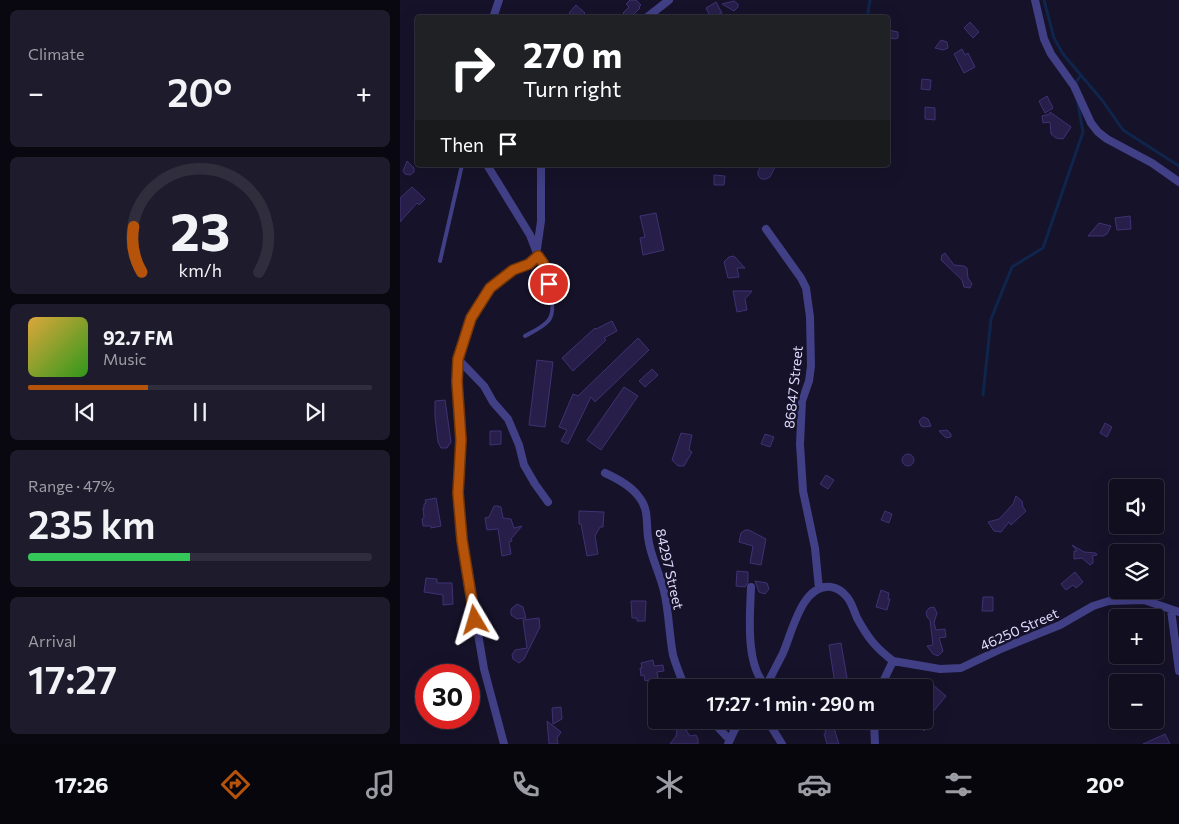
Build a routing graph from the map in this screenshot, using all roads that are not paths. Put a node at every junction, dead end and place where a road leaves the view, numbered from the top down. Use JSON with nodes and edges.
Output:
{"nodes":[{"id":1,"x":499,"y":0,"type":"edge"},
{"id":2,"x":669,"y":0,"type":"edge"},
{"id":3,"x":1035,"y":0,"type":"edge"},
{"id":4,"x":494,"y":15,"type":"edge"},
{"id":5,"x":650,"y":15,"type":"edge"},
{"id":6,"x":462,"y":167,"type":"edge"},
{"id":7,"x":488,"y":167,"type":"edge"},
{"id":8,"x":541,"y":167,"type":"edge"},
{"id":9,"x":1179,"y":182,"type":"edge"},
{"id":10,"x":766,"y":229,"type":"dead end"},
{"id":11,"x":537,"y":254,"type":"junction"},
{"id":12,"x":440,"y":261,"type":"dead end"},
{"id":13,"x":524,"y":336,"type":"dead end"},
{"id":14,"x":458,"y":359,"type":"junction"},
{"id":15,"x":605,"y":473,"type":"dead end"},
{"id":16,"x":548,"y":502,"type":"dead end"},
{"id":17,"x":751,"y":587,"type":"dead end"},
{"id":18,"x":818,"y":589,"type":"junction"},
{"id":19,"x":1171,"y":610,"type":"junction"},
{"id":20,"x":1179,"y":612,"type":"edge"},
{"id":21,"x":894,"y":661,"type":"junction"},
{"id":22,"x":1179,"y":671,"type":"edge"},
{"id":23,"x":682,"y":679,"type":"edge"},
{"id":24,"x":760,"y":679,"type":"edge"},
{"id":25,"x":770,"y":679,"type":"edge"},
{"id":26,"x":885,"y":679,"type":"edge"},
{"id":27,"x":719,"y":729,"type":"edge"},
{"id":28,"x":737,"y":729,"type":"edge"},
{"id":29,"x":773,"y":729,"type":"edge"},
{"id":30,"x":874,"y":729,"type":"edge"},
{"id":31,"x":729,"y":741,"type":"edge"},
{"id":32,"x":504,"y":744,"type":"edge"},
{"id":33,"x":782,"y":744,"type":"edge"},
{"id":34,"x":875,"y":744,"type":"edge"}],
"edges":[{"from":1,"to":4,"type":"street"},
{"from":2,"to":5,"type":"street"},
{"from":3,"to":9,"type":"street"},
{"from":6,"to":12,"type":"lane"},
{"from":7,"to":11,"type":"street"},
{"from":8,"to":11,"type":"street"},
{"from":10,"to":18,"type":"street","name":"86847 Street"},
{"from":11,"to":13,"type":"lane"},
{"from":11,"to":14,"type":"street"},
{"from":14,"to":16,"type":"street"},
{"from":14,"to":32,"type":"street"},
{"from":15,"to":23,"type":"street","name":"84297 Street"},
{"from":17,"to":24,"type":"street"},
{"from":18,"to":21,"type":"street"},
{"from":18,"to":25,"type":"street"},
{"from":19,"to":20,"type":"street","name":"46250 Street"},
{"from":19,"to":21,"type":"street","name":"46250 Street"},
{"from":19,"to":22,"type":"street"},
{"from":21,"to":26,"type":"street"},
{"from":27,"to":31,"type":"street"},
{"from":28,"to":31,"type":"street"},
{"from":29,"to":33,"type":"street"},
{"from":30,"to":34,"type":"street"}]}
